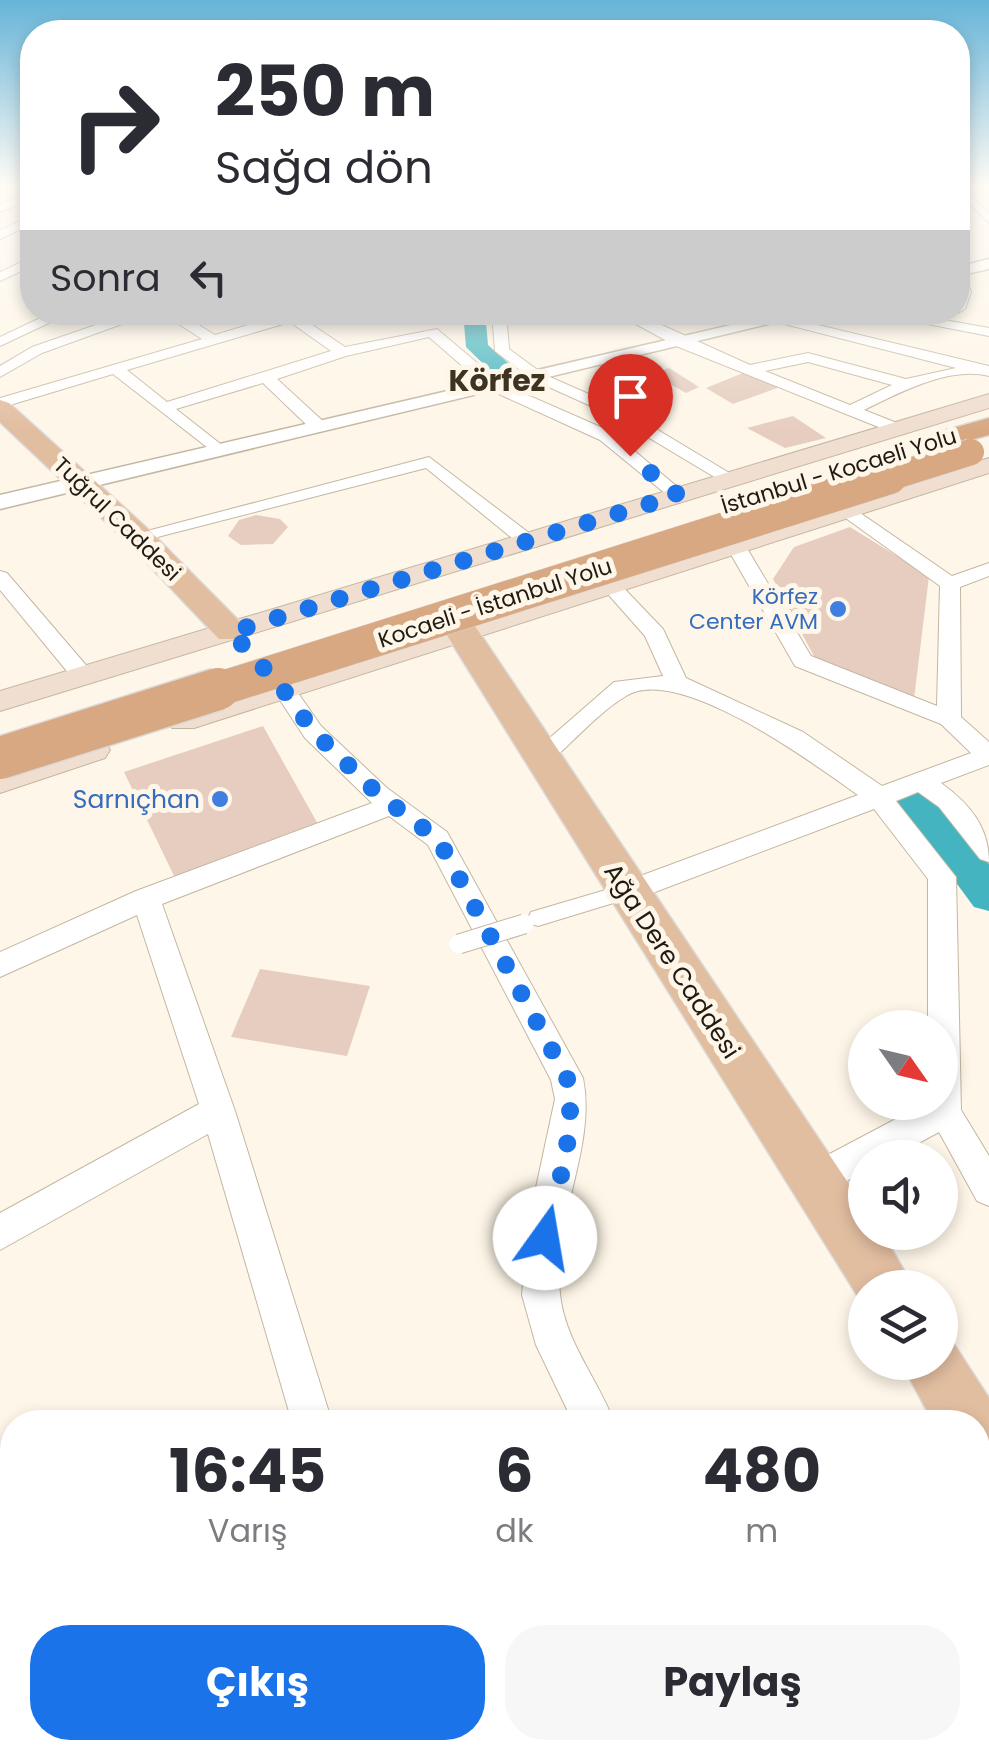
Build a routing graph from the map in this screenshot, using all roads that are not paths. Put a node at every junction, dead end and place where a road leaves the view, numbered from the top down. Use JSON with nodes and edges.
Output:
{"nodes":[{"id":1,"x":37,"y":325,"type":"edge"},
{"id":2,"x":110,"y":325,"type":"edge"},
{"id":3,"x":189,"y":325,"type":"edge"},
{"id":4,"x":254,"y":325,"type":"edge"},
{"id":5,"x":302,"y":325,"type":"edge"},
{"id":6,"x":499,"y":325,"type":"edge"},
{"id":7,"x":646,"y":325,"type":"edge"},
{"id":8,"x":757,"y":325,"type":"edge"},
{"id":9,"x":798,"y":325,"type":"edge"},
{"id":10,"x":211,"y":338,"type":"junction"},
{"id":11,"x":0,"y":342,"type":"edge"},
{"id":12,"x":681,"y":343,"type":"junction"},
{"id":13,"x":342,"y":352,"type":"junction"},
{"id":14,"x":113,"y":367,"type":"junction"},
{"id":15,"x":750,"y":370,"type":"junction"},
{"id":16,"x":982,"y":370,"type":"edge"},
{"id":17,"x":0,"y":372,"type":"edge"},
{"id":18,"x":266,"y":377,"type":"junction"},
{"id":19,"x":538,"y":377,"type":"junction"},
{"id":20,"x":906,"y":384,"type":"junction"},
{"id":21,"x":496,"y":387,"type":"junction"},
{"id":22,"x":989,"y":401,"type":"edge"},
{"id":23,"x":0,"y":405,"type":"edge"},
{"id":24,"x":164,"y":408,"type":"junction"},
{"id":25,"x":852,"y":410,"type":"junction"},
{"id":26,"x":319,"y":427,"type":"junction"},
{"id":27,"x":896,"y":429,"type":"junction"},
{"id":28,"x":977,"y":446,"type":"edge"},
{"id":29,"x":217,"y":450,"type":"junction"},
{"id":30,"x":732,"y":480,"type":"junction"},
{"id":31,"x":81,"y":482,"type":"junction"},
{"id":32,"x":678,"y":495,"type":"junction"},
{"id":33,"x":0,"y":502,"type":"edge"},
{"id":34,"x":847,"y":510,"type":"junction"},
{"id":35,"x":138,"y":536,"type":"junction"},
{"id":36,"x":541,"y":540,"type":"junction"},
{"id":37,"x":735,"y":544,"type":"junction"},
{"id":38,"x":989,"y":568,"type":"edge"},
{"id":39,"x":0,"y":577,"type":"edge"},
{"id":40,"x":609,"y":584,"type":"junction"},
{"id":41,"x":950,"y":584,"type":"junction"},
{"id":42,"x":462,"y":632,"type":"junction"},
{"id":43,"x":217,"y":636,"type":"junction"},
{"id":44,"x":84,"y":676,"type":"junction"},
{"id":45,"x":677,"y":682,"type":"junction"},
{"id":46,"x":282,"y":688,"type":"junction"},
{"id":47,"x":252,"y":698,"type":"junction"},
{"id":48,"x":0,"y":701,"type":"edge"},
{"id":49,"x":949,"y":719,"type":"junction"},
{"id":50,"x":0,"y":729,"type":"edge"},
{"id":51,"x":541,"y":756,"type":"junction"},
{"id":52,"x":989,"y":756,"type":"edge"},
{"id":53,"x":0,"y":758,"type":"edge"},
{"id":54,"x":0,"y":781,"type":"edge"},
{"id":55,"x":922,"y":782,"type":"junction"},
{"id":56,"x":878,"y":797,"type":"junction"},
{"id":57,"x":392,"y":805,"type":"junction"},
{"id":58,"x":989,"y":852,"type":"edge"},
{"id":59,"x":626,"y":892,"type":"junction"},
{"id":60,"x":146,"y":899,"type":"junction"},
{"id":61,"x":460,"y":944,"type":"dead end"},
{"id":62,"x":0,"y":965,"type":"edge"},
{"id":63,"x":944,"y":1010,"type":"edge"},
{"id":64,"x":218,"y":1111,"type":"junction"},
{"id":65,"x":930,"y":1120,"type":"edge"},
{"id":66,"x":950,"y":1120,"type":"edge"},
{"id":67,"x":817,"y":1179,"type":"junction"},
{"id":68,"x":989,"y":1189,"type":"edge"},
{"id":69,"x":0,"y":1232,"type":"edge"},
{"id":70,"x":875,"y":1270,"type":"edge"},
{"id":71,"x":942,"y":1380,"type":"edge"},
{"id":72,"x":308,"y":1410,"type":"edge"},
{"id":73,"x":588,"y":1410,"type":"edge"},
{"id":74,"x":961,"y":1410,"type":"edge"}],
"edges":[{"from":1,"to":11,"type":"street"},
{"from":2,"to":17,"type":"street"},
{"from":3,"to":10,"type":"street"},
{"from":4,"to":10,"type":"street"},
{"from":5,"to":13,"type":"street"},
{"from":6,"to":19,"type":"street"},
{"from":7,"to":12,"type":"street"},
{"from":8,"to":12,"type":"street"},
{"from":9,"to":16,"type":"street"},
{"from":10,"to":14,"type":"street"},
{"from":12,"to":15,"type":"street"},
{"from":12,"to":19,"type":"street"},
{"from":13,"to":18,"type":"street"},
{"from":13,"to":21,"type":"street"},
{"from":14,"to":23,"type":"street"},
{"from":14,"to":24,"type":"street"},
{"from":15,"to":20,"type":"street"},
{"from":15,"to":25,"type":"street"},
{"from":16,"to":20,"type":"street"},
{"from":18,"to":24,"type":"street"},
{"from":18,"to":26,"type":"street"},
{"from":19,"to":21,"type":"street"},
{"from":19,"to":30,"type":"street"},
{"from":20,"to":25,"type":"street"},
{"from":21,"to":26,"type":"street"},
{"from":21,"to":32,"type":"street"},
{"from":22,"to":27,"type":"main road"},
{"from":23,"to":31,"type":"main road","name":"Tuğrul Caddesi"},
{"from":24,"to":29,"type":"street"},
{"from":25,"to":27,"type":"street"},
{"from":26,"to":29,"type":"street"},
{"from":27,"to":30,"type":"main road"},
{"from":28,"to":34,"type":"main road"},
{"from":28,"to":50,"type":"highway","name":"İstanbul - Kocaeli Yolu"},
{"from":28,"to":53,"type":"highway","name":"Kocaeli - İstanbul Yolu","bridge":true},
{"from":29,"to":31,"type":"street"},
{"from":30,"to":32,"type":"main road"},
{"from":31,"to":33,"type":"street"},
{"from":31,"to":35,"type":"main road","name":"Tuğrul Caddesi"},
{"from":32,"to":36,"type":"main road"},
{"from":34,"to":37,"type":"main road"},
{"from":34,"to":41,"type":"street"},
{"from":35,"to":36,"type":"street"},
{"from":35,"to":43,"type":"main road","name":"Tuğrul Caddesi"},
{"from":36,"to":40,"type":"main road"},
{"from":36,"to":43,"type":"main road"},
{"from":37,"to":40,"type":"main road"},
{"from":37,"to":49,"type":"street"},
{"from":38,"to":41,"type":"street"},
{"from":39,"to":44,"type":"street"},
{"from":40,"to":42,"type":"main road"},
{"from":40,"to":45,"type":"street"},
{"from":41,"to":49,"type":"street"},
{"from":42,"to":46,"type":"main road"},
{"from":42,"to":51,"type":"main road","name":"Ağa Dere Caddesi"},
{"from":43,"to":44,"type":"main road"},
{"from":43,"to":46,"type":"main road"},
{"from":43,"to":47,"type":"main road"},
{"from":44,"to":48,"type":"main road"},
{"from":45,"to":51,"type":"street"},
{"from":45,"to":56,"type":"street"},
{"from":46,"to":47,"type":"main road"},
{"from":46,"to":57,"type":"street"},
{"from":47,"to":54,"type":"main road"},
{"from":49,"to":52,"type":"street"},
{"from":51,"to":59,"type":"main road","name":"Ağa Dere Caddesi"},
{"from":52,"to":55,"type":"street"},
{"from":55,"to":56,"type":"street"},
{"from":55,"to":58,"type":"street"},
{"from":56,"to":59,"type":"street"},
{"from":56,"to":63,"type":"street"},
{"from":57,"to":60,"type":"street"},
{"from":57,"to":73,"type":"street"},
{"from":59,"to":61,"type":"street","bridge":true},
{"from":59,"to":67,"type":"main road","name":"Ağa Dere Caddesi"},
{"from":60,"to":62,"type":"street"},
{"from":60,"to":64,"type":"street"},
{"from":64,"to":69,"type":"street"},
{"from":64,"to":72,"type":"street"},
{"from":65,"to":67,"type":"street"},
{"from":66,"to":68,"type":"street"},
{"from":67,"to":70,"type":"main road","name":"Ağa Dere Caddesi"},
{"from":71,"to":74,"type":"main road"}]}
